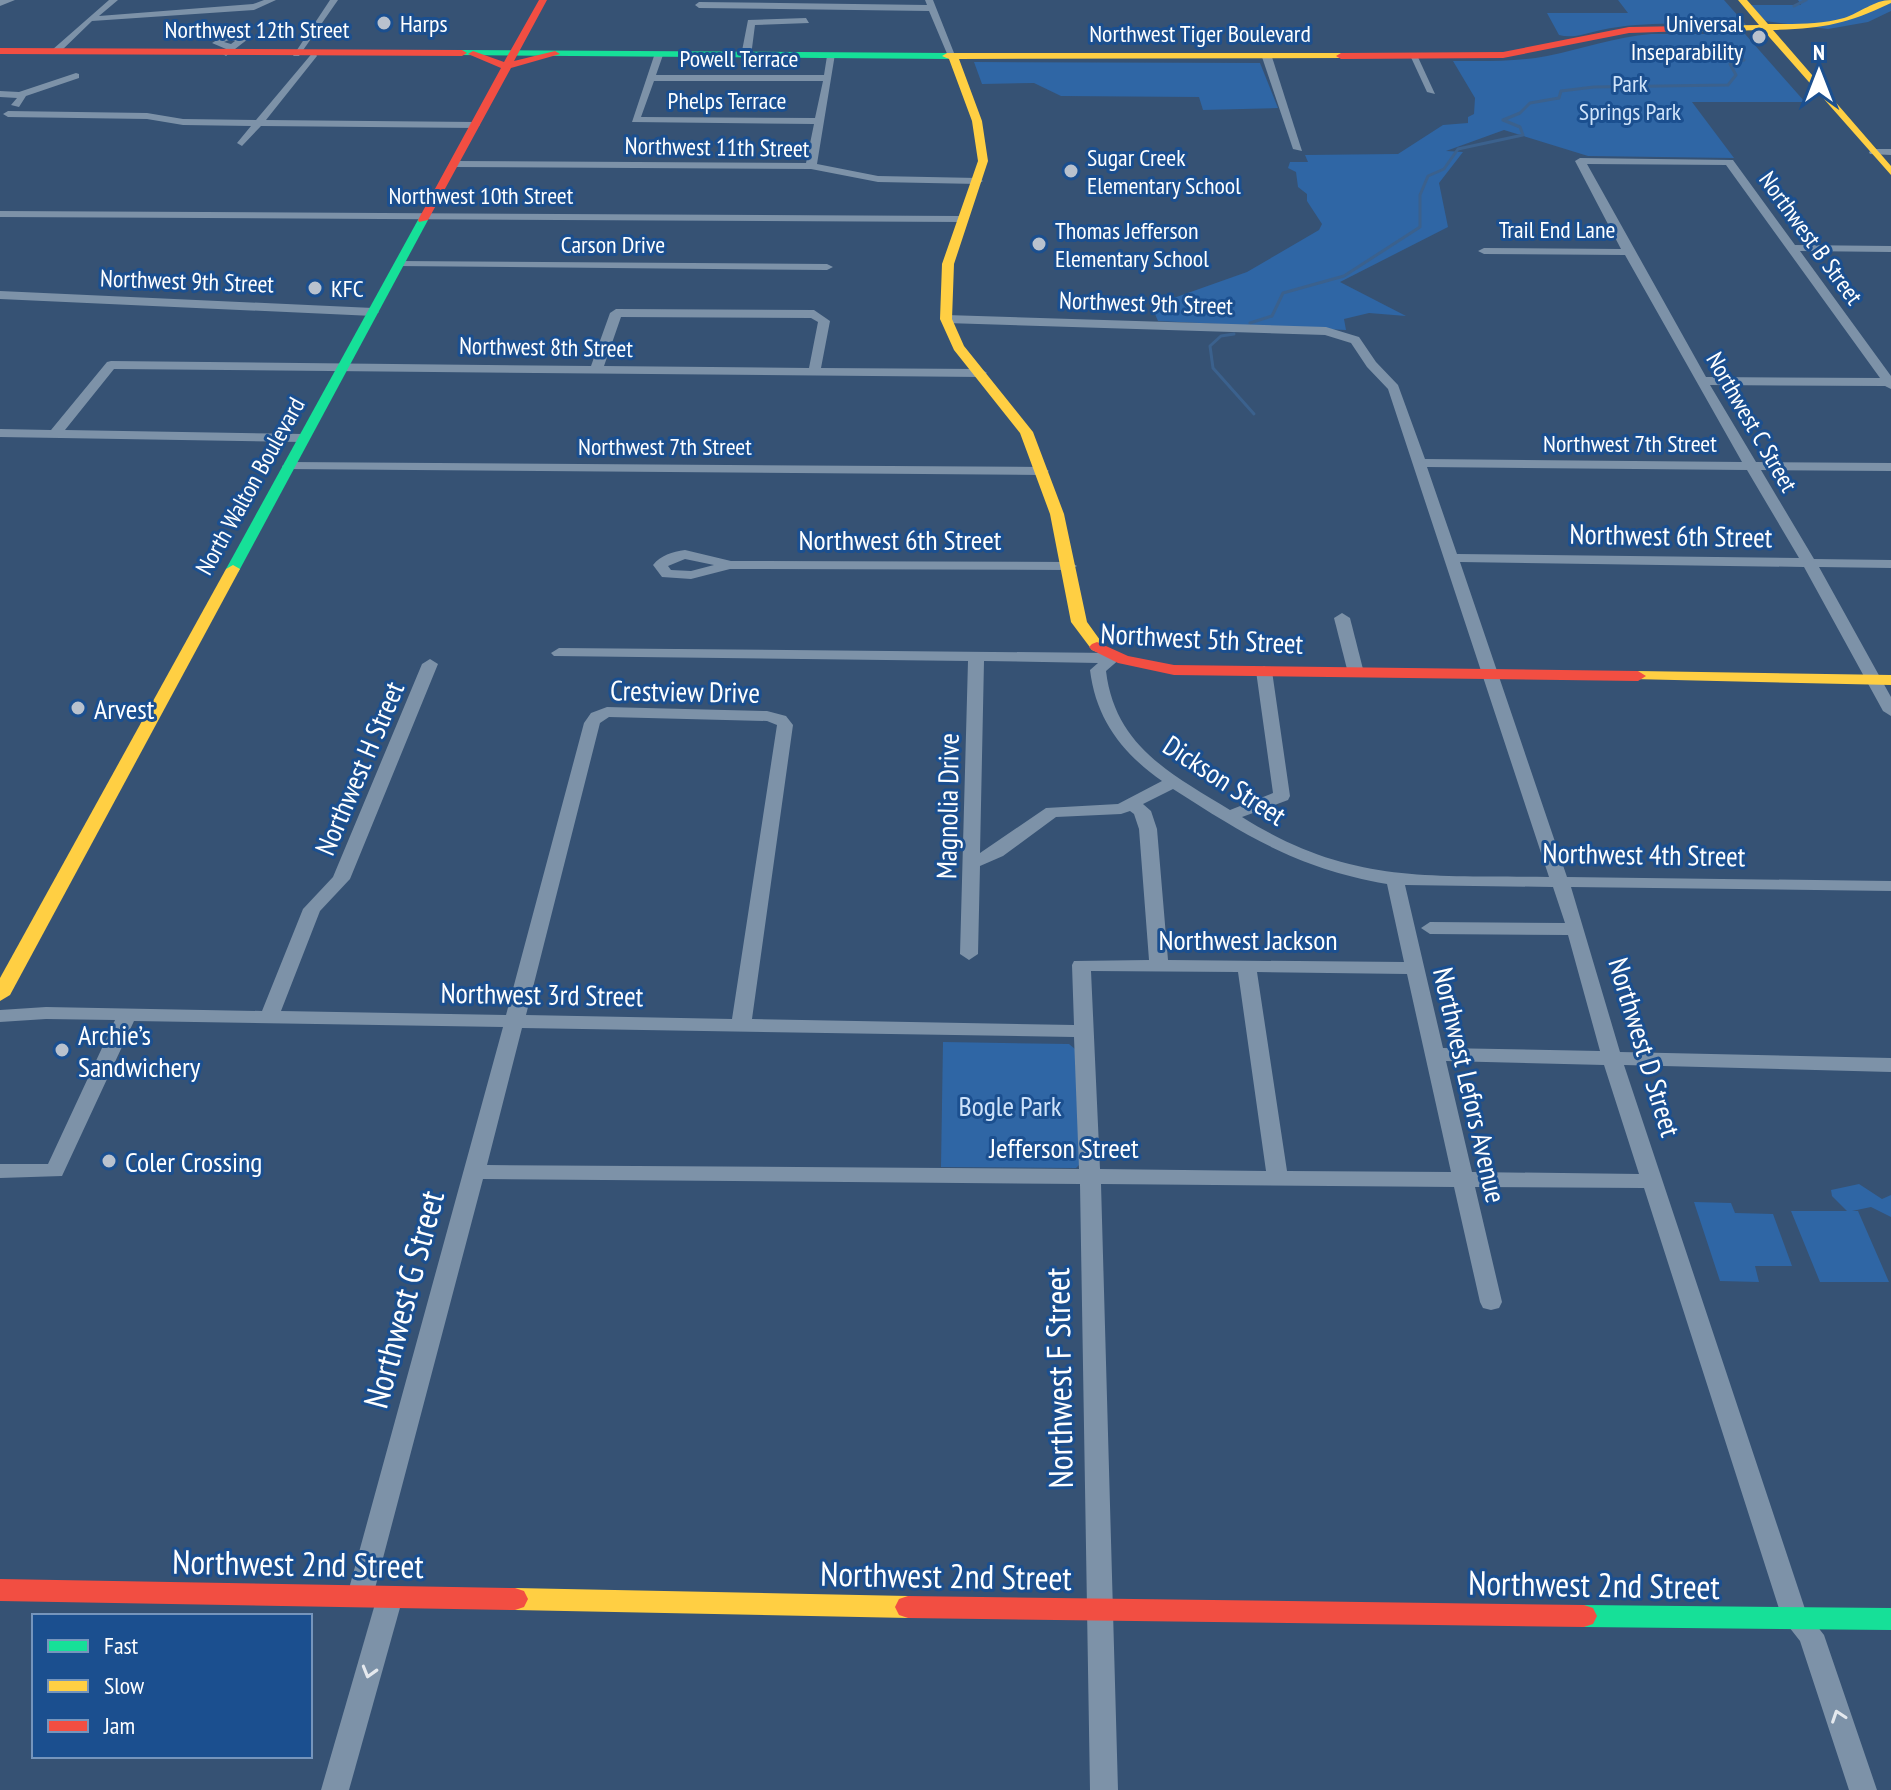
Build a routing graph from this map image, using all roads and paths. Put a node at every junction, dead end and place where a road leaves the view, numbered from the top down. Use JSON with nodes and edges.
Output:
{"nodes":[{"id":1,"x":11,"y":0,"type":"edge"},
{"id":2,"x":114,"y":0,"type":"edge"},
{"id":3,"x":272,"y":0,"type":"edge"},
{"id":4,"x":334,"y":0,"type":"edge"},
{"id":5,"x":543,"y":0,"type":"edge"},
{"id":6,"x":1742,"y":0,"type":"edge"},
{"id":7,"x":0,"y":3,"type":"edge"},
{"id":8,"x":1885,"y":3,"type":"edge"},
{"id":9,"x":930,"y":4,"type":"edge"},
{"id":10,"x":699,"y":5,"type":"dead end"},
{"id":11,"x":89,"y":19,"type":"junction"},
{"id":12,"x":806,"y":21,"type":"dead end"},
{"id":13,"x":1766,"y":29,"type":"junction"},
{"id":14,"x":0,"y":51,"type":"edge"},
{"id":15,"x":55,"y":52,"type":"junction"},
{"id":16,"x":305,"y":54,"type":"junction"},
{"id":17,"x":658,"y":55,"type":"junction"},
{"id":18,"x":1412,"y":55,"type":"junction"},
{"id":19,"x":746,"y":56,"type":"junction"},
{"id":20,"x":832,"y":56,"type":"junction"},
{"id":21,"x":953,"y":56,"type":"junction"},
{"id":22,"x":1267,"y":57,"type":"junction"},
{"id":23,"x":510,"y":60,"type":"junction"},
{"id":24,"x":76,"y":76,"type":"dead end"},
{"id":25,"x":650,"y":78,"type":"junction"},
{"id":26,"x":827,"y":78,"type":"junction"},
{"id":27,"x":1432,"y":92,"type":"dead end"},
{"id":28,"x":0,"y":94,"type":"edge"},
{"id":29,"x":20,"y":95,"type":"junction"},
{"id":30,"x":4,"y":118,"type":"edge"},
{"id":31,"x":819,"y":121,"type":"junction"},
{"id":32,"x":258,"y":123,"type":"junction"},
{"id":33,"x":475,"y":125,"type":"junction"},
{"id":34,"x":242,"y":143,"type":"dead end"},
{"id":35,"x":1298,"y":149,"type":"dead end"},
{"id":36,"x":1883,"y":152,"type":"edge"},
{"id":37,"x":1586,"y":158,"type":"joint"},
{"id":38,"x":454,"y":164,"type":"junction"},
{"id":39,"x":811,"y":166,"type":"junction"},
{"id":40,"x":1891,"y":172,"type":"edge"},
{"id":41,"x":978,"y":181,"type":"junction"},
{"id":42,"x":0,"y":214,"type":"edge"},
{"id":43,"x":425,"y":217,"type":"junction"},
{"id":44,"x":962,"y":219,"type":"junction"},
{"id":45,"x":1791,"y":248,"type":"junction"},
{"id":46,"x":1891,"y":249,"type":"edge"},
{"id":47,"x":1484,"y":251,"type":"dead end"},
{"id":48,"x":1630,"y":252,"type":"junction"},
{"id":49,"x":399,"y":264,"type":"junction"},
{"id":50,"x":827,"y":267,"type":"dead end"},
{"id":51,"x":7,"y":296,"type":"edge"},
{"id":52,"x":0,"y":310,"type":"edge"},
{"id":53,"x":373,"y":312,"type":"junction"},
{"id":54,"x":946,"y":319,"type":"junction"},
{"id":55,"x":1345,"y":335,"type":"joint"},
{"id":56,"x":342,"y":368,"type":"junction"},
{"id":57,"x":596,"y":370,"type":"junction"},
{"id":58,"x":814,"y":372,"type":"junction"},
{"id":59,"x":981,"y":373,"type":"junction"},
{"id":60,"x":1704,"y":381,"type":"junction"},
{"id":61,"x":1890,"y":384,"type":"edge"},
{"id":62,"x":0,"y":433,"type":"edge"},
{"id":63,"x":55,"y":434,"type":"junction"},
{"id":64,"x":303,"y":438,"type":"junction"},
{"id":65,"x":1417,"y":463,"type":"junction"},
{"id":66,"x":289,"y":466,"type":"junction"},
{"id":67,"x":1752,"y":466,"type":"junction"},
{"id":68,"x":1891,"y":467,"type":"edge"},
{"id":69,"x":1042,"y":471,"type":"junction"},
{"id":70,"x":1450,"y":558,"type":"junction"},
{"id":71,"x":1809,"y":563,"type":"junction"},
{"id":72,"x":1891,"y":564,"type":"edge"},
{"id":73,"x":730,"y":565,"type":"dead end"},
{"id":74,"x":1070,"y":566,"type":"junction"},
{"id":75,"x":1342,"y":618,"type":"dead end"},
{"id":76,"x":559,"y":653,"type":"dead end"},
{"id":77,"x":1113,"y":658,"type":"junction"},
{"id":78,"x":976,"y":659,"type":"junction"},
{"id":79,"x":430,"y":664,"type":"dead end"},
{"id":80,"x":1264,"y":671,"type":"junction"},
{"id":81,"x":1356,"y":673,"type":"junction"},
{"id":82,"x":1490,"y":674,"type":"junction"},
{"id":83,"x":1882,"y":680,"type":"edge"},
{"id":84,"x":1891,"y":711,"type":"edge"},
{"id":85,"x":1173,"y":782,"type":"junction"},
{"id":86,"x":1133,"y":805,"type":"junction"},
{"id":87,"x":1230,"y":816,"type":"junction"},
{"id":88,"x":972,"y":863,"type":"junction"},
{"id":89,"x":1395,"y":880,"type":"junction"},
{"id":90,"x":1560,"y":881,"type":"junction"},
{"id":91,"x":1891,"y":886,"type":"edge"},
{"id":92,"x":1430,"y":928,"type":"dead end"},
{"id":93,"x":1576,"y":929,"type":"junction"},
{"id":94,"x":969,"y":954,"type":"dead end"},
{"id":95,"x":1081,"y":965,"type":"joint"},
{"id":96,"x":1159,"y":966,"type":"junction"},
{"id":97,"x":1247,"y":967,"type":"junction"},
{"id":98,"x":1415,"y":968,"type":"junction"},
{"id":99,"x":0,"y":995,"type":"edge"},
{"id":100,"x":127,"y":1015,"type":"junction"},
{"id":101,"x":0,"y":1016,"type":"edge"},
{"id":102,"x":269,"y":1017,"type":"junction"},
{"id":103,"x":513,"y":1021,"type":"junction"},
{"id":104,"x":741,"y":1025,"type":"junction"},
{"id":105,"x":1083,"y":1031,"type":"junction"},
{"id":106,"x":1435,"y":1054,"type":"junction"},
{"id":107,"x":1612,"y":1060,"type":"junction"},
{"id":108,"x":1891,"y":1065,"type":"edge"},
{"id":109,"x":0,"y":1171,"type":"edge"},
{"id":110,"x":475,"y":1172,"type":"junction"},
{"id":111,"x":1090,"y":1175,"type":"junction"},
{"id":112,"x":1277,"y":1177,"type":"junction"},
{"id":113,"x":1463,"y":1179,"type":"junction"},
{"id":114,"x":1652,"y":1181,"type":"junction"},
{"id":115,"x":1491,"y":1302,"type":"dead end"},
{"id":116,"x":0,"y":1590,"type":"edge"},
{"id":117,"x":360,"y":1596,"type":"junction"},
{"id":118,"x":390,"y":1597,"type":"junction"},
{"id":119,"x":1100,"y":1610,"type":"junction"},
{"id":120,"x":1795,"y":1618,"type":"junction"},
{"id":121,"x":1891,"y":1619,"type":"edge"},
{"id":122,"x":335,"y":1790,"type":"edge"},
{"id":123,"x":1104,"y":1790,"type":"edge"},
{"id":124,"x":1863,"y":1790,"type":"edge"}],
"edges":[{"from":1,"to":7,"type":"street"},
{"from":2,"to":11,"type":"street"},
{"from":3,"to":11,"type":"street"},
{"from":4,"to":16,"type":"street"},
{"from":5,"to":23,"type":"street","name":"North Walton Boulevard"},
{"from":6,"to":13,"type":"street"},
{"from":8,"to":13,"type":"street","name":"Northwest Tiger Boulevard"},
{"from":9,"to":10,"type":"street"},
{"from":9,"to":21,"type":"street"},
{"from":11,"to":15,"type":"street"},
{"from":12,"to":19,"type":"street"},
{"from":13,"to":18,"type":"street","name":"Northwest Tiger Boulevard"},
{"from":13,"to":36,"type":"street"},
{"from":14,"to":15,"type":"street","name":"Northwest 12th Street"},
{"from":15,"to":16,"type":"street","name":"Northwest 12th Street"},
{"from":16,"to":23,"type":"street","name":"Northwest 12th Street"},
{"from":16,"to":32,"type":"street"},
{"from":17,"to":19,"type":"street","name":"Northwest Tiger Boulevard"},
{"from":17,"to":23,"type":"street","name":"Northwest Tiger Boulevard"},
{"from":17,"to":25,"type":"street"},
{"from":18,"to":22,"type":"street","name":"Northwest Tiger Boulevard"},
{"from":18,"to":27,"type":"street"},
{"from":19,"to":20,"type":"street","name":"Northwest Tiger Boulevard"},
{"from":20,"to":21,"type":"street","name":"Northwest Tiger Boulevard"},
{"from":20,"to":26,"type":"street"},
{"from":21,"to":22,"type":"street","name":"Northwest Tiger Boulevard"},
{"from":21,"to":41,"type":"street"},
{"from":22,"to":35,"type":"street"},
{"from":23,"to":33,"type":"street","name":"North Walton Boulevard"},
{"from":24,"to":29,"type":"street"},
{"from":25,"to":26,"type":"street","name":"Powell Terrace"},
{"from":25,"to":31,"type":"street","name":"Phelps Terrace"},
{"from":26,"to":31,"type":"street"},
{"from":28,"to":29,"type":"street"},
{"from":29,"to":30,"type":"street"},
{"from":30,"to":32,"type":"street"},
{"from":31,"to":39,"type":"street"},
{"from":32,"to":33,"type":"street"},
{"from":32,"to":34,"type":"street"},
{"from":33,"to":38,"type":"street","name":"North Walton Boulevard"},
{"from":36,"to":40,"type":"street"},
{"from":37,"to":45,"type":"street","name":"Northwest B Street"},
{"from":37,"to":48,"type":"street","name":"Northwest C Street"},
{"from":38,"to":39,"type":"street","name":"Northwest 11th Street"},
{"from":38,"to":43,"type":"street","name":"North Walton Boulevard"},
{"from":39,"to":41,"type":"street","name":"Northwest 11th Street"},
{"from":41,"to":44,"type":"street"},
{"from":42,"to":43,"type":"street","name":"Northwest 10th Street"},
{"from":43,"to":44,"type":"street","name":"Northwest 10th Street"},
{"from":43,"to":49,"type":"street","name":"North Walton Boulevard"},
{"from":44,"to":54,"type":"street"},
{"from":45,"to":46,"type":"street"},
{"from":45,"to":61,"type":"street","name":"Northwest B Street"},
{"from":47,"to":48,"type":"street","name":"Trail End Lane"},
{"from":48,"to":60,"type":"street","name":"Northwest C Street"},
{"from":49,"to":50,"type":"street","name":"Carson Drive"},
{"from":49,"to":53,"type":"street","name":"North Walton Boulevard"},
{"from":51,"to":52,"type":"street"},
{"from":51,"to":53,"type":"street","name":"Northwest 9th Street"},
{"from":53,"to":56,"type":"street","name":"North Walton Boulevard"},
{"from":54,"to":55,"type":"street","name":"Northwest 9th Street"},
{"from":54,"to":59,"type":"street"},
{"from":55,"to":65,"type":"street","name":"Northwest D Street"},
{"from":56,"to":57,"type":"street","name":"Northwest 8th Street"},
{"from":56,"to":63,"type":"street","name":"Northwest 8th Street"},
{"from":56,"to":64,"type":"street","name":"North Walton Boulevard"},
{"from":57,"to":58,"type":"street","name":"Northwest 8th Street"},
{"from":57,"to":58,"type":"street"},
{"from":58,"to":59,"type":"street","name":"Northwest 8th Street"},
{"from":59,"to":69,"type":"street"},
{"from":60,"to":61,"type":"street"},
{"from":60,"to":67,"type":"street","name":"Northwest C Street"},
{"from":62,"to":63,"type":"street"},
{"from":63,"to":64,"type":"street"},
{"from":64,"to":66,"type":"street","name":"North Walton Boulevard"},
{"from":65,"to":67,"type":"street","name":"Northwest 7th Street"},
{"from":65,"to":70,"type":"street","name":"Northwest D Street"},
{"from":66,"to":69,"type":"street","name":"Northwest 7th Street"},
{"from":66,"to":99,"type":"street","name":"North Walton Boulevard"},
{"from":67,"to":68,"type":"street","name":"Northwest 7th Street"},
{"from":67,"to":71,"type":"street","name":"Northwest C Street"},
{"from":69,"to":74,"type":"street"},
{"from":70,"to":71,"type":"street","name":"Northwest 6th Street"},
{"from":70,"to":82,"type":"street","name":"Northwest D Street"},
{"from":71,"to":72,"type":"street","name":"Northwest 6th Street"},
{"from":71,"to":83,"type":"street","name":"Northwest C Street"},
{"from":73,"to":74,"type":"street","name":"Northwest 6th Street"},
{"from":74,"to":77,"type":"street"},
{"from":75,"to":81,"type":"street"},
{"from":76,"to":78,"type":"street","name":"Northwest 5th Street"},
{"from":77,"to":78,"type":"street","name":"Northwest 5th Street"},
{"from":77,"to":80,"type":"street","name":"Northwest 5th Street"},
{"from":77,"to":85,"type":"street","name":"Dickson Street"},
{"from":78,"to":88,"type":"street","name":"Magnolia Drive"},
{"from":79,"to":102,"type":"street","name":"Northwest H Street"},
{"from":80,"to":81,"type":"street","name":"Northwest 5th Street"},
{"from":80,"to":87,"type":"street"},
{"from":81,"to":82,"type":"street","name":"Northwest 5th Street"},
{"from":82,"to":83,"type":"street","name":"Northwest 5th Street"},
{"from":82,"to":90,"type":"street","name":"Northwest D Street"},
{"from":83,"to":84,"type":"street","name":"Northwest C Street"},
{"from":85,"to":86,"type":"street"},
{"from":85,"to":87,"type":"street","name":"Dickson Street"},
{"from":86,"to":88,"type":"street"},
{"from":86,"to":96,"type":"street"},
{"from":87,"to":89,"type":"street","name":"Dickson Street"},
{"from":88,"to":94,"type":"street","name":"Magnolia Drive"},
{"from":89,"to":90,"type":"street","name":"Northwest 4th Street"},
{"from":89,"to":98,"type":"street","name":"Northwest Lefors Avenue"},
{"from":90,"to":91,"type":"street","name":"Northwest 4th Street"},
{"from":90,"to":93,"type":"street","name":"Northwest D Street"},
{"from":92,"to":93,"type":"street"},
{"from":93,"to":107,"type":"street","name":"Northwest D Street"},
{"from":95,"to":96,"type":"street","name":"Northwest Jackson"},
{"from":95,"to":105,"type":"street","name":"Northwest F Street"},
{"from":96,"to":97,"type":"street","name":"Northwest Jackson"},
{"from":97,"to":98,"type":"street","name":"Northwest Jackson"},
{"from":97,"to":112,"type":"street"},
{"from":98,"to":106,"type":"street","name":"Northwest Lefors Avenue"},
{"from":100,"to":101,"type":"street","name":"Northwest 3rd Street"},
{"from":100,"to":102,"type":"street","name":"Northwest 3rd Street"},
{"from":100,"to":109,"type":"street"},
{"from":102,"to":103,"type":"street","name":"Northwest 3rd Street"},
{"from":103,"to":104,"type":"street","name":"Northwest 3rd Street"},
{"from":103,"to":104,"type":"street","name":"Crestview Drive"},
{"from":103,"to":110,"type":"street","name":"Northwest G Street"},
{"from":104,"to":105,"type":"street","name":"Northwest 3rd Street"},
{"from":105,"to":111,"type":"street","name":"Northwest F Street"},
{"from":106,"to":107,"type":"street"},
{"from":106,"to":113,"type":"street","name":"Northwest Lefors Avenue"},
{"from":107,"to":108,"type":"street"},
{"from":107,"to":114,"type":"street","name":"Northwest D Street"},
{"from":110,"to":111,"type":"street","name":"Jefferson Street"},
{"from":110,"to":117,"type":"street","name":"Northwest G Street"},
{"from":111,"to":112,"type":"street","name":"Jefferson Street"},
{"from":111,"to":119,"type":"street","name":"Northwest F Street"},
{"from":112,"to":113,"type":"street","name":"Jefferson Street"},
{"from":113,"to":114,"type":"street","name":"Jefferson Street"},
{"from":113,"to":115,"type":"street","name":"Northwest Lefors Avenue"},
{"from":114,"to":120,"type":"street","name":"Northwest D Street"},
{"from":116,"to":117,"type":"street","name":"Northwest 2nd Street"},
{"from":117,"to":118,"type":"street","name":"Northwest 2nd Street"},
{"from":118,"to":119,"type":"street","name":"Northwest 2nd Street"},
{"from":118,"to":122,"type":"street","one_way":true},
{"from":119,"to":120,"type":"street","name":"Northwest 2nd Street"},
{"from":119,"to":123,"type":"street","name":"Northwest F Street"},
{"from":120,"to":121,"type":"street","name":"Northwest 2nd Street"},
{"from":124,"to":120,"type":"street","name":"Northwest D Street","one_way":true}]}
